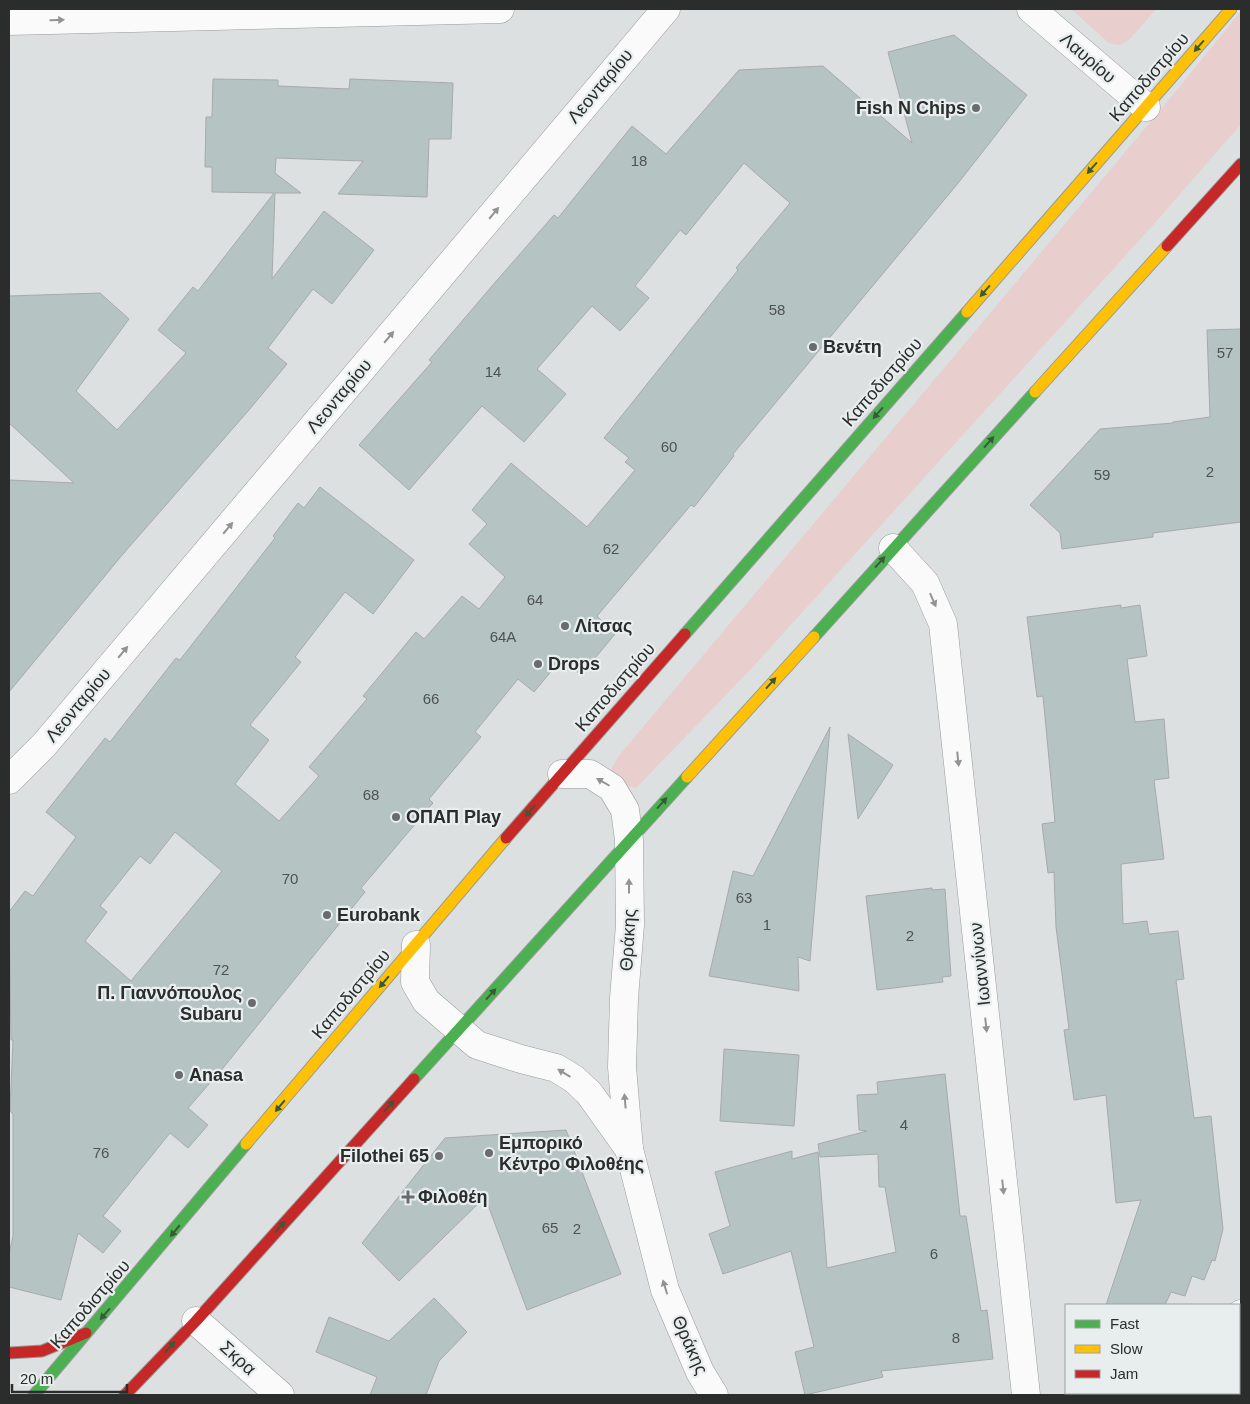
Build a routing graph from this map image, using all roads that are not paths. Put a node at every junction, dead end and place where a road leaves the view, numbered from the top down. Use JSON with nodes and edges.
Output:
{"nodes":[{"id":1,"x":500,"y":9,"type":"edge"},
{"id":2,"x":666,"y":9,"type":"edge"},
{"id":3,"x":1031,"y":9,"type":"edge"},
{"id":4,"x":1230,"y":9,"type":"edge"},
{"id":5,"x":9,"y":21,"type":"edge"},
{"id":6,"x":1146,"y":107,"type":"junction"},
{"id":7,"x":1241,"y":164,"type":"edge"},
{"id":8,"x":893,"y":548,"type":"junction"},
{"id":9,"x":562,"y":774,"type":"junction"},
{"id":10,"x":9,"y":780,"type":"edge"},
{"id":11,"x":629,"y":840,"type":"junction"},
{"id":12,"x":416,"y":945,"type":"junction"},
{"id":13,"x":458,"y":1030,"type":"junction"},
{"id":14,"x":629,"y":1149,"type":"junction"},
{"id":15,"x":196,"y":1320,"type":"junction"},
{"id":16,"x":89,"y":1332,"type":"junction"},
{"id":17,"x":9,"y":1353,"type":"edge"},
{"id":18,"x":34,"y":1395,"type":"edge"},
{"id":19,"x":125,"y":1395,"type":"edge"},
{"id":20,"x":280,"y":1395,"type":"edge"},
{"id":21,"x":714,"y":1395,"type":"edge"},
{"id":22,"x":1026,"y":1395,"type":"edge"}],
"edges":[{"from":5,"to":1,"type":"street","one_way":true},
{"from":10,"to":2,"type":"street","name":"Λεονταρίου","one_way":true},
{"from":3,"to":6,"type":"street","name":"Λαυρίου"},
{"from":4,"to":6,"type":"main road","name":"Καποδιστρίου","one_way":true},
{"from":6,"to":9,"type":"main road","name":"Καποδιστρίου","one_way":true},
{"from":8,"to":7,"type":"main road","one_way":true},
{"from":11,"to":8,"type":"main road","one_way":true},
{"from":8,"to":22,"type":"street","name":"Ιωαννίνων","one_way":true},
{"from":11,"to":9,"type":"street","name":"Θράκης","one_way":true},
{"from":9,"to":12,"type":"main road","name":"Καποδιστρίου","one_way":true},
{"from":13,"to":11,"type":"main road","one_way":true},
{"from":14,"to":11,"type":"street","name":"Θράκης","one_way":true},
{"from":12,"to":13,"type":"street","name":"Θράκης"},
{"from":12,"to":16,"type":"main road","name":"Καποδιστρίου","one_way":true},
{"from":14,"to":13,"type":"street","name":"Θράκης","one_way":true},
{"from":15,"to":13,"type":"main road","one_way":true},
{"from":21,"to":14,"type":"street","name":"Θράκης","one_way":true},
{"from":19,"to":15,"type":"main road","one_way":true},
{"from":15,"to":20,"type":"street","name":"Σκρα"},
{"from":16,"to":17,"type":"main road"},
{"from":16,"to":18,"type":"main road","name":"Καποδιστρίου"}]}
